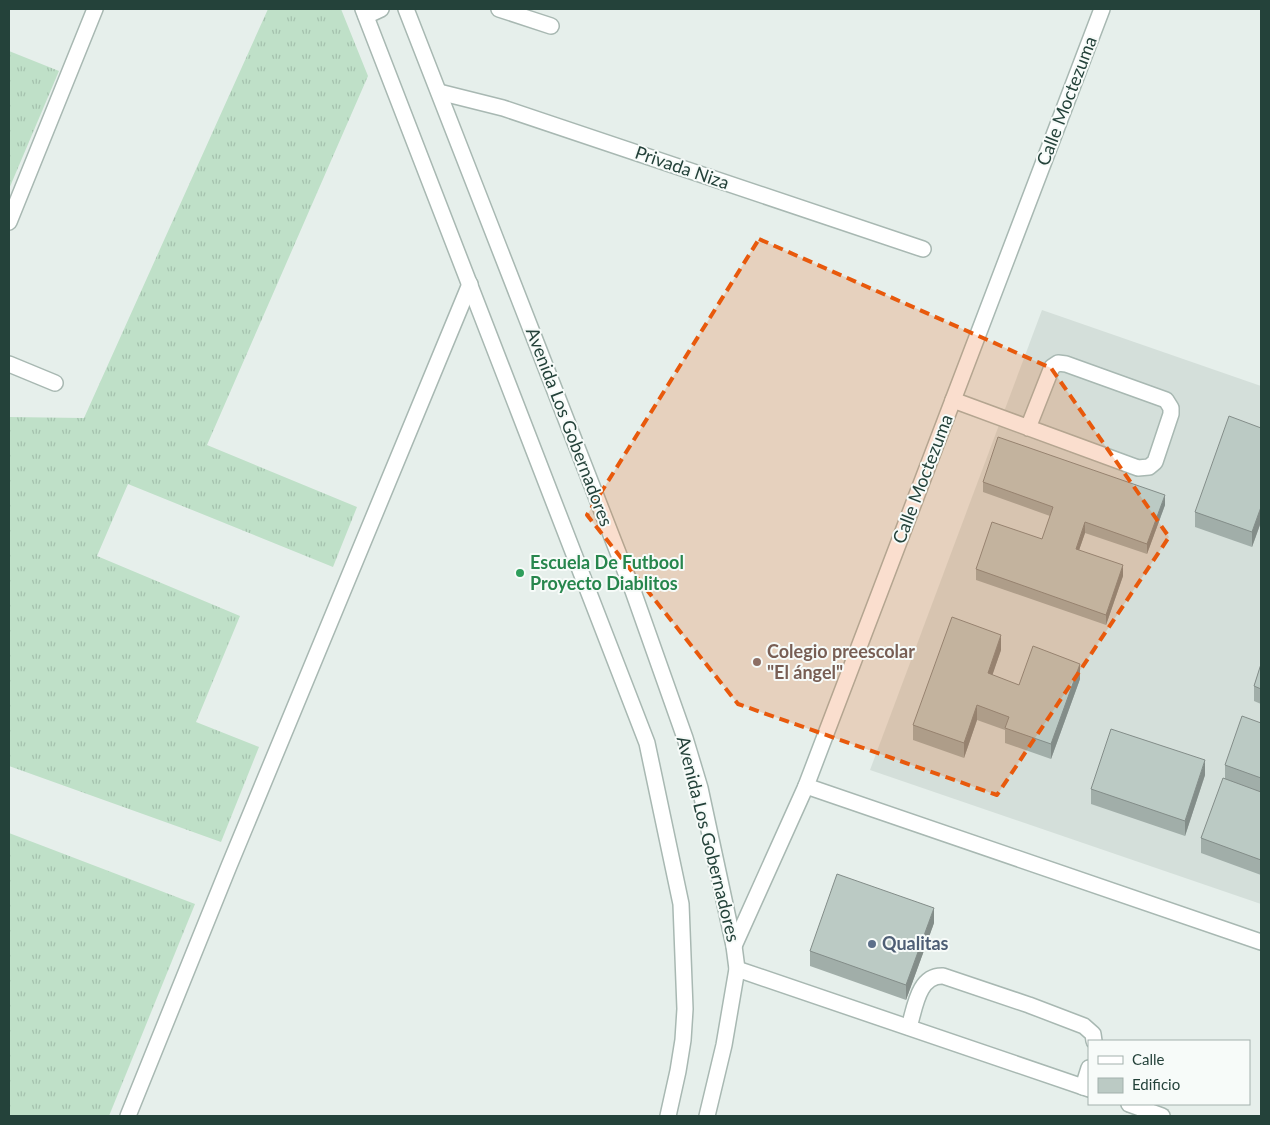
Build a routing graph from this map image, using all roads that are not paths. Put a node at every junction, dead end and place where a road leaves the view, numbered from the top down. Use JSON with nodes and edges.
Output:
{"nodes":[{"id":1,"x":95,"y":9,"type":"edge"},
{"id":2,"x":382,"y":9,"type":"edge"},
{"id":3,"x":406,"y":9,"type":"edge"},
{"id":4,"x":499,"y":9,"type":"edge"},
{"id":5,"x":1102,"y":9,"type":"edge"},
{"id":6,"x":364,"y":12,"type":"edge"},
{"id":7,"x":551,"y":26,"type":"dead end"},
{"id":8,"x":439,"y":92,"type":"junction"},
{"id":9,"x":9,"y":222,"type":"edge"},
{"id":10,"x":922,"y":249,"type":"dead end"},
{"id":11,"x":470,"y":284,"type":"junction"},
{"id":12,"x":9,"y":364,"type":"edge"},
{"id":13,"x":56,"y":383,"type":"dead end"},
{"id":14,"x":953,"y":400,"type":"junction"},
{"id":15,"x":1028,"y":428,"type":"junction"},
{"id":16,"x":806,"y":786,"type":"junction"},
{"id":17,"x":1261,"y":942,"type":"edge"},
{"id":18,"x":734,"y":946,"type":"junction"},
{"id":19,"x":737,"y":969,"type":"junction"},
{"id":20,"x":909,"y":1027,"type":"junction"},
{"id":21,"x":1094,"y":1040,"type":"edge"},
{"id":22,"x":1088,"y":1075,"type":"edge"},
{"id":23,"x":1086,"y":1088,"type":"edge"},
{"id":24,"x":1131,"y":1105,"type":"edge"},
{"id":25,"x":128,"y":1116,"type":"edge"},
{"id":26,"x":668,"y":1116,"type":"edge"},
{"id":27,"x":707,"y":1116,"type":"edge"},
{"id":28,"x":1162,"y":1116,"type":"edge"}],
"edges":[{"from":1,"to":9,"type":"street"},
{"from":2,"to":6,"type":"street"},
{"from":3,"to":8,"type":"street","name":"Avenida Los Gobernadores"},
{"from":4,"to":7,"type":"street"},
{"from":5,"to":14,"type":"street","name":"Calle Moctezuma"},
{"from":6,"to":11,"type":"street","name":"Avenida Los Gobernadores"},
{"from":8,"to":10,"type":"street","name":"Privada Niza"},
{"from":8,"to":18,"type":"street","name":"Avenida Los Gobernadores"},
{"from":11,"to":25,"type":"street"},
{"from":11,"to":26,"type":"street","name":"Avenida Los Gobernadores"},
{"from":12,"to":13,"type":"street"},
{"from":14,"to":15,"type":"street"},
{"from":14,"to":16,"type":"street","name":"Calle Moctezuma"},
{"from":15,"to":15,"type":"street"},
{"from":16,"to":17,"type":"street"},
{"from":16,"to":18,"type":"street","name":"Calle Moctezuma"},
{"from":18,"to":19,"type":"street","name":"Avenida Los Gobernadores"},
{"from":19,"to":20,"type":"street"},
{"from":19,"to":27,"type":"street","name":"Avenida Los Gobernadores"},
{"from":20,"to":21,"type":"street"},
{"from":20,"to":23,"type":"street"},
{"from":22,"to":23,"type":"street"},
{"from":24,"to":28,"type":"street"}]}
